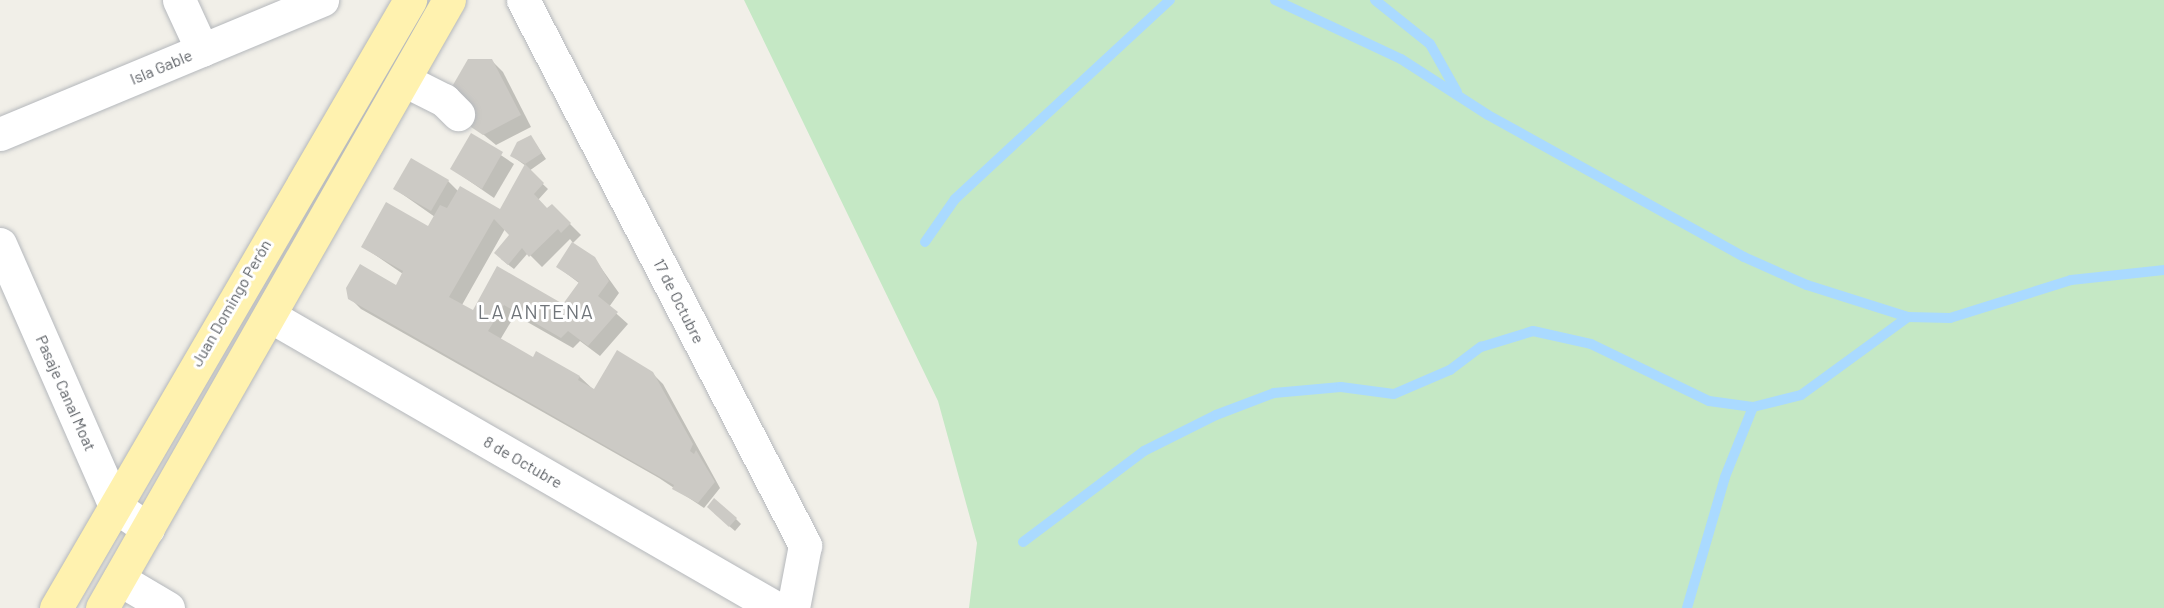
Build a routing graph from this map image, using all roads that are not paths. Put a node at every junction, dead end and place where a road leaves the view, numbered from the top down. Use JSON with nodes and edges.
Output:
{"nodes":[{"id":1,"x":179,"y":0,"type":"edge"},
{"id":2,"x":322,"y":0,"type":"edge"},
{"id":3,"x":410,"y":0,"type":"edge"},
{"id":4,"x":449,"y":0,"type":"edge"},
{"id":5,"x":523,"y":0,"type":"edge"},
{"id":6,"x":202,"y":50,"type":"junction"},
{"id":7,"x":404,"y":80,"type":"junction"},
{"id":8,"x":458,"y":114,"type":"dead end"},
{"id":9,"x":0,"y":134,"type":"edge"},
{"id":10,"x":0,"y":244,"type":"edge"},
{"id":11,"x":270,"y":316,"type":"junction"},
{"id":12,"x":115,"y":506,"type":"junction"},
{"id":13,"x":148,"y":529,"type":"junction"},
{"id":14,"x":119,"y":579,"type":"junction"},
{"id":15,"x":56,"y":608,"type":"edge"},
{"id":16,"x":102,"y":608,"type":"edge"},
{"id":17,"x":168,"y":608,"type":"edge"},
{"id":18,"x":776,"y":608,"type":"edge"},
{"id":19,"x":793,"y":608,"type":"edge"}],
"edges":[{"from":1,"to":6,"type":"street"},
{"from":2,"to":6,"type":"street","name":"Isla Gable"},
{"from":3,"to":12,"type":"main road","name":"Juan Domingo Perón"},
{"from":4,"to":7,"type":"main road"},
{"from":5,"to":19,"type":"street","name":"17 de Octubre"},
{"from":6,"to":9,"type":"street","name":"Isla Gable"},
{"from":7,"to":8,"type":"street"},
{"from":7,"to":11,"type":"main road"},
{"from":10,"to":12,"type":"street","name":"Pasaje Canal Moat"},
{"from":11,"to":13,"type":"main road"},
{"from":11,"to":18,"type":"street","name":"8 de Octubre"},
{"from":12,"to":13,"type":"street"},
{"from":12,"to":15,"type":"main road","name":"Juan Domingo Perón"},
{"from":13,"to":14,"type":"main road"},
{"from":14,"to":16,"type":"main road"},
{"from":14,"to":17,"type":"street"}]}
